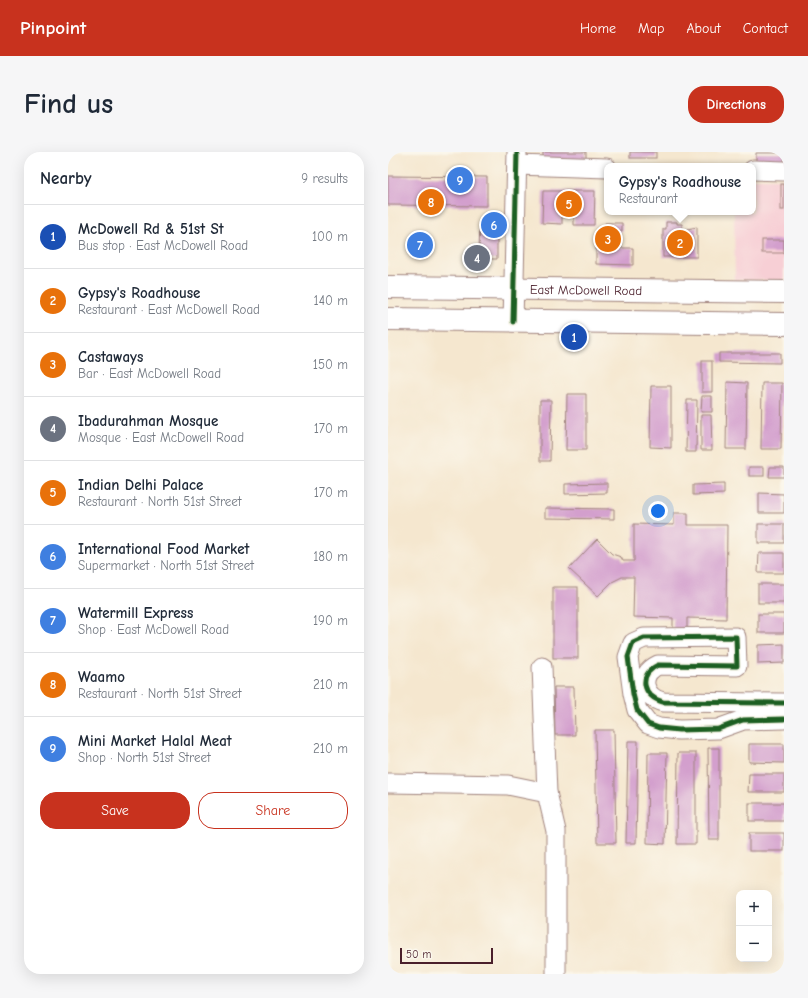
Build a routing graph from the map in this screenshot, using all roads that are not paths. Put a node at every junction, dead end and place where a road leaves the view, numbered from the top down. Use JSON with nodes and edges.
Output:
{"nodes":[{"id":1,"x":517,"y":159,"type":"edge"},
{"id":2,"x":604,"y":168,"type":"edge"},
{"id":3,"x":756,"y":170,"type":"edge"},
{"id":4,"x":784,"y":171,"type":"edge"},
{"id":5,"x":388,"y":287,"type":"edge"},
{"id":6,"x":514,"y":289,"type":"junction"},
{"id":7,"x":784,"y":292,"type":"edge"},
{"id":8,"x":388,"y":319,"type":"edge"},
{"id":9,"x":513,"y":322,"type":"junction"},
{"id":10,"x":784,"y":324,"type":"edge"},
{"id":11,"x":542,"y":667,"type":"dead end"},
{"id":12,"x":663,"y":702,"type":"junction"},
{"id":13,"x":784,"y":703,"type":"edge"},
{"id":14,"x":784,"y":719,"type":"edge"},
{"id":15,"x":659,"y":728,"type":"junction"},
{"id":16,"x":388,"y":783,"type":"edge"},
{"id":17,"x":547,"y":793,"type":"junction"},
{"id":18,"x":556,"y":974,"type":"edge"}],
"edges":[{"from":1,"to":2,"type":"street"},
{"from":1,"to":6,"type":"street"},
{"from":3,"to":4,"type":"street"},
{"from":5,"to":6,"type":"main road","name":"East McDowell Road"},
{"from":6,"to":7,"type":"main road","name":"East McDowell Road"},
{"from":6,"to":9,"type":"street"},
{"from":8,"to":9,"type":"main road"},
{"from":9,"to":10,"type":"main road"},
{"from":11,"to":17,"type":"street"},
{"from":12,"to":13,"type":"street"},
{"from":12,"to":15,"type":"street"},
{"from":12,"to":15,"type":"street"},
{"from":14,"to":15,"type":"street"},
{"from":16,"to":17,"type":"street"},
{"from":17,"to":18,"type":"street"}]}
